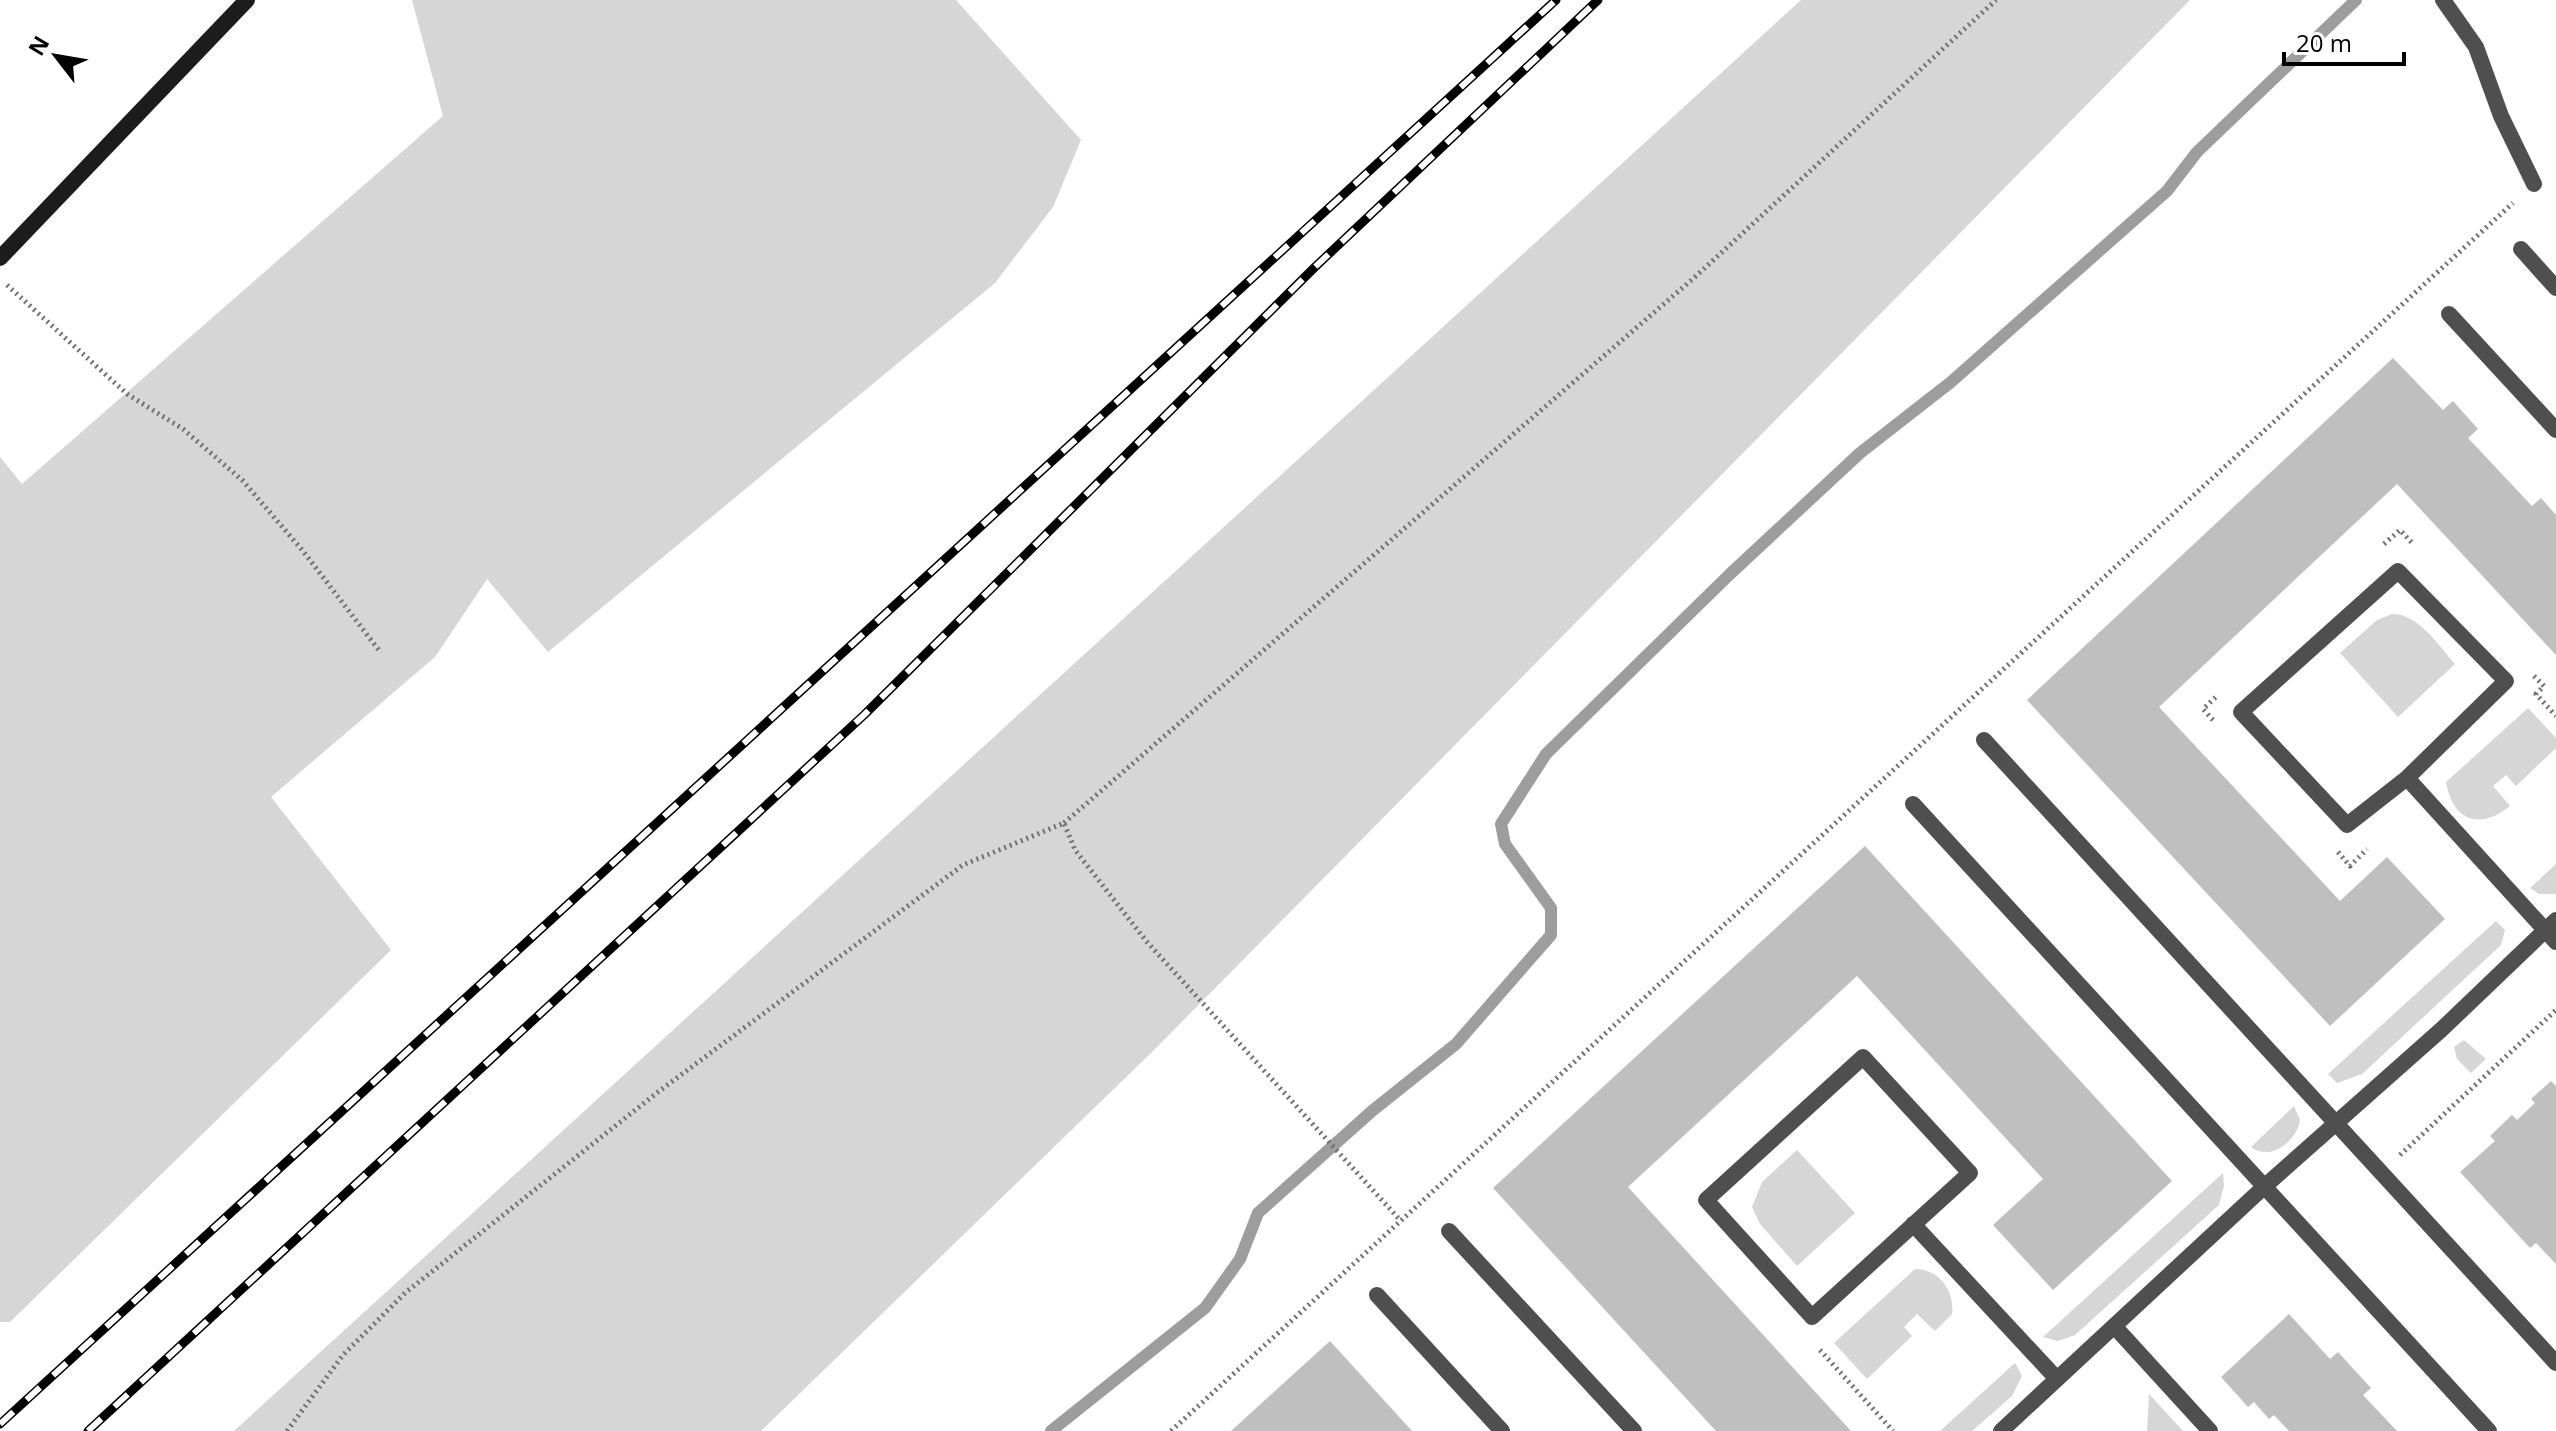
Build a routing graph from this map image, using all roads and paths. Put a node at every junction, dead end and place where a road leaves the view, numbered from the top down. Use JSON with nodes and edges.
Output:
{"nodes":[{"id":1,"x":247,"y":0,"type":"edge"},
{"id":2,"x":1996,"y":0,"type":"edge"},
{"id":3,"x":2443,"y":0,"type":"edge"},
{"id":4,"x":2534,"y":184,"type":"joint"},
{"id":5,"x":2521,"y":249,"type":"dead end"},
{"id":6,"x":0,"y":258,"type":"edge"},
{"id":7,"x":0,"y":279,"type":"edge"},
{"id":8,"x":2556,"y":288,"type":"edge"},
{"id":9,"x":2449,"y":314,"type":"dead end"},
{"id":10,"x":2556,"y":430,"type":"edge"},
{"id":11,"x":2376,"y":551,"type":"dead end"},
{"id":12,"x":2420,"y":552,"type":"dead end"},
{"id":13,"x":381,"y":653,"type":"dead end"},
{"id":14,"x":2533,"y":675,"type":"dead end"},
{"id":15,"x":2226,"y":688,"type":"dead end"},
{"id":16,"x":2556,"y":716,"type":"edge"},
{"id":17,"x":2224,"y":732,"type":"dead end"},
{"id":18,"x":1984,"y":740,"type":"dead end"},
{"id":19,"x":2407,"y":778,"type":"junction"},
{"id":20,"x":1913,"y":804,"type":"dead end"},
{"id":21,"x":1064,"y":823,"type":"junction"},
{"id":22,"x":2329,"y":843,"type":"dead end"},
{"id":23,"x":2370,"y":846,"type":"dead end"},
{"id":24,"x":2552,"y":930,"type":"edge"},
{"id":25,"x":2556,"y":1010,"type":"edge"},
{"id":26,"x":2336,"y":1122,"type":"junction"},
{"id":27,"x":2393,"y":1161,"type":"dead end"},
{"id":28,"x":2265,"y":1186,"type":"junction"},
{"id":29,"x":1400,"y":1220,"type":"junction"},
{"id":30,"x":1913,"y":1224,"type":"junction"},
{"id":31,"x":1449,"y":1231,"type":"dead end"},
{"id":32,"x":1377,"y":1295,"type":"dead end"},
{"id":33,"x":2115,"y":1327,"type":"junction"},
{"id":34,"x":1820,"y":1350,"type":"dead end"},
{"id":35,"x":2556,"y":1363,"type":"edge"},
{"id":36,"x":2057,"y":1379,"type":"junction"},
{"id":37,"x":287,"y":1431,"type":"edge"},
{"id":38,"x":1171,"y":1431,"type":"edge"},
{"id":39,"x":1502,"y":1431,"type":"edge"},
{"id":40,"x":1634,"y":1431,"type":"edge"},
{"id":41,"x":1893,"y":1431,"type":"edge"},
{"id":42,"x":2001,"y":1431,"type":"edge"},
{"id":43,"x":2210,"y":1431,"type":"edge"},
{"id":44,"x":2489,"y":1431,"type":"edge"}],
"edges":[{"from":1,"to":6,"type":"street"},
{"from":2,"to":21,"type":"path"},
{"from":3,"to":4,"type":"street"},
{"from":4,"to":29,"type":"path"},
{"from":5,"to":8,"type":"street"},
{"from":7,"to":13,"type":"path"},
{"from":9,"to":10,"type":"street"},
{"from":11,"to":12,"type":"path"},
{"from":14,"to":16,"type":"path"},
{"from":15,"to":17,"type":"path"},
{"from":18,"to":26,"type":"street"},
{"from":19,"to":19,"type":"street"},
{"from":19,"to":24,"type":"street"},
{"from":20,"to":28,"type":"street"},
{"from":21,"to":29,"type":"path"},
{"from":21,"to":37,"type":"path"},
{"from":22,"to":23,"type":"path"},
{"from":24,"to":26,"type":"street"},
{"from":25,"to":27,"type":"path"},
{"from":26,"to":28,"type":"street"},
{"from":26,"to":35,"type":"street"},
{"from":28,"to":33,"type":"street"},
{"from":28,"to":44,"type":"street"},
{"from":29,"to":38,"type":"path"},
{"from":30,"to":30,"type":"street"},
{"from":30,"to":36,"type":"street"},
{"from":31,"to":40,"type":"street"},
{"from":32,"to":39,"type":"street"},
{"from":33,"to":36,"type":"street"},
{"from":33,"to":43,"type":"street"},
{"from":34,"to":41,"type":"path"},
{"from":36,"to":42,"type":"street"}]}
